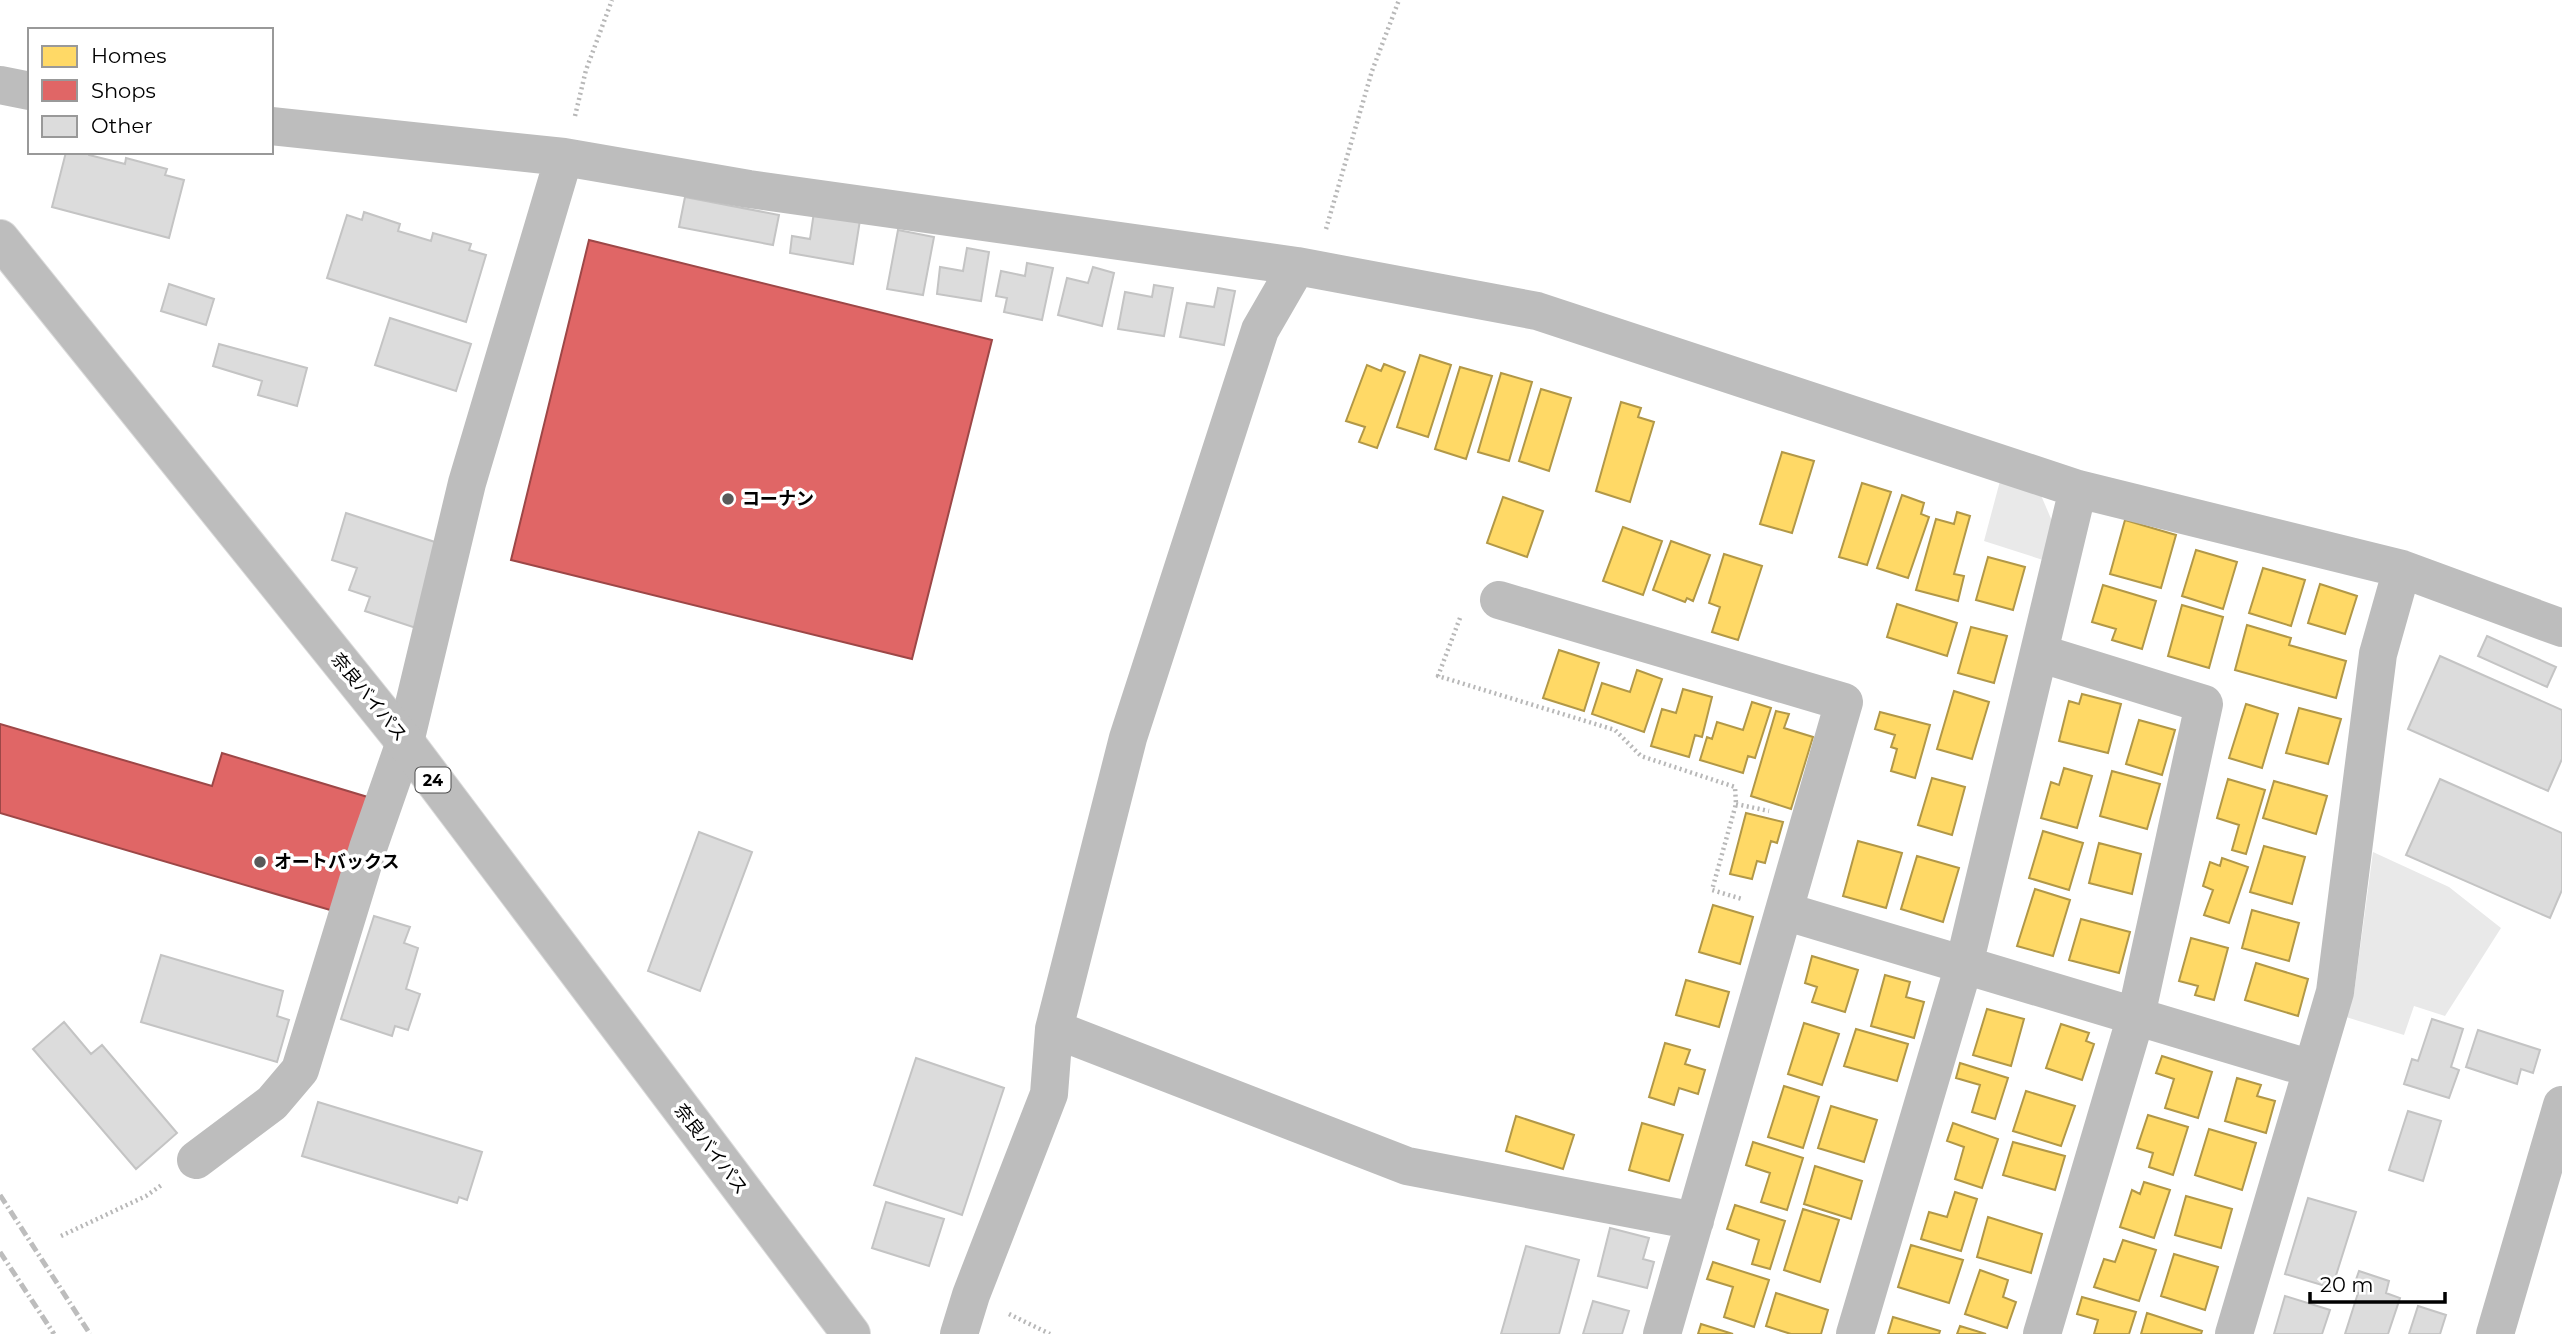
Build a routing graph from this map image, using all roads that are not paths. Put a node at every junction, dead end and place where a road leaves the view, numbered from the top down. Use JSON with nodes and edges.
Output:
{"nodes":[{"id":1,"x":0,"y":85,"type":"edge"},
{"id":2,"x":28,"y":90,"type":"edge"},
{"id":3,"x":273,"y":126,"type":"edge"},
{"id":4,"x":564,"y":157,"type":"junction"},
{"id":5,"x":0,"y":239,"type":"edge"},
{"id":6,"x":1297,"y":266,"type":"junction"},
{"id":7,"x":2078,"y":489,"type":"junction"},
{"id":8,"x":2402,"y":569,"type":"junction"},
{"id":9,"x":1499,"y":600,"type":"road end"},
{"id":10,"x":2562,"y":628,"type":"edge"},
{"id":11,"x":2039,"y":653,"type":"junction"},
{"id":12,"x":405,"y":742,"type":"junction"},
{"id":13,"x":1784,"y":911,"type":"junction"},
{"id":14,"x":1964,"y":965,"type":"junction"},
{"id":15,"x":2136,"y":1016,"type":"junction"},
{"id":16,"x":1054,"y":1028,"type":"junction"},
{"id":17,"x":2312,"y":1069,"type":"junction"},
{"id":18,"x":2562,"y":1105,"type":"edge"},
{"id":19,"x":197,"y":1160,"type":"road end"},
{"id":20,"x":2553,"y":1168,"type":"edge"},
{"id":21,"x":1695,"y":1221,"type":"junction"},
{"id":22,"x":851,"y":1334,"type":"edge"},
{"id":23,"x":959,"y":1334,"type":"edge"},
{"id":24,"x":1662,"y":1334,"type":"edge"},
{"id":25,"x":1855,"y":1334,"type":"edge"},
{"id":26,"x":2042,"y":1334,"type":"edge"},
{"id":27,"x":2234,"y":1334,"type":"edge"},
{"id":28,"x":2495,"y":1334,"type":"edge"}],
"edges":[{"from":1,"to":2,"type":"main road"},
{"from":3,"to":4,"type":"main road"},
{"from":4,"to":6,"type":"main road"},
{"from":4,"to":12,"type":"main road"},
{"from":5,"to":12,"type":"main road","name":"奈良バイパス","number":"24"},
{"from":6,"to":7,"type":"main road"},
{"from":6,"to":16,"type":"main road"},
{"from":7,"to":8,"type":"main road"},
{"from":7,"to":11,"type":"main road"},
{"from":8,"to":10,"type":"main road"},
{"from":8,"to":17,"type":"main road"},
{"from":9,"to":13,"type":"main road"},
{"from":11,"to":14,"type":"main road"},
{"from":11,"to":15,"type":"main road"},
{"from":12,"to":19,"type":"main road"},
{"from":12,"to":22,"type":"main road","name":"奈良バイパス","number":"24"},
{"from":13,"to":14,"type":"main road"},
{"from":13,"to":21,"type":"main road"},
{"from":14,"to":15,"type":"main road"},
{"from":14,"to":25,"type":"main road"},
{"from":15,"to":17,"type":"main road"},
{"from":15,"to":26,"type":"main road"},
{"from":16,"to":21,"type":"main road"},
{"from":16,"to":23,"type":"main road"},
{"from":17,"to":27,"type":"main road"},
{"from":18,"to":20,"type":"main road"},
{"from":20,"to":28,"type":"main road"},
{"from":21,"to":24,"type":"main road"}]}
